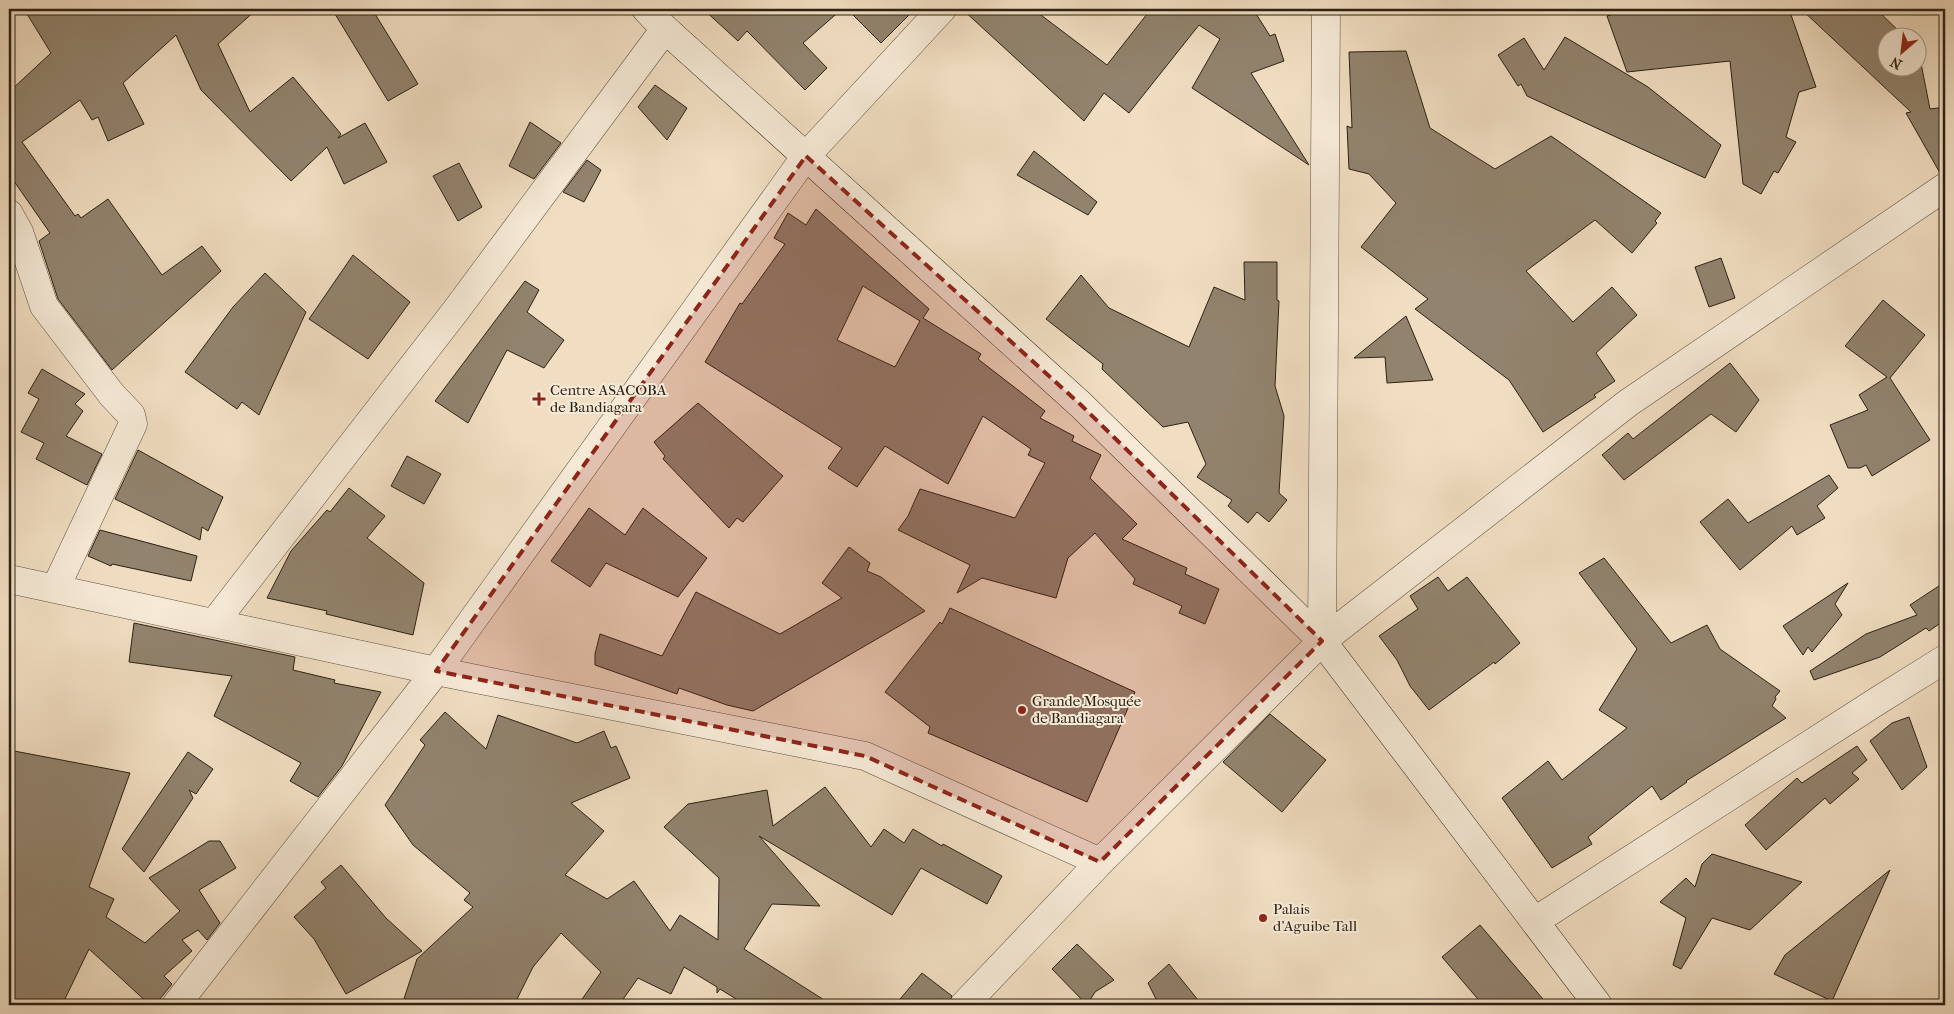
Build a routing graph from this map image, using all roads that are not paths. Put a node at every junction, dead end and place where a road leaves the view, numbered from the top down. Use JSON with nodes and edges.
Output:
{"nodes":[{"id":1,"x":646,"y":9,"type":"edge"},
{"id":2,"x":942,"y":9,"type":"edge"},
{"id":3,"x":1326,"y":9,"type":"edge"},
{"id":4,"x":665,"y":29,"type":"junction"},
{"id":5,"x":806,"y":156,"type":"junction"},
{"id":6,"x":1945,"y":187,"type":"edge"},
{"id":7,"x":9,"y":214,"type":"edge"},
{"id":8,"x":9,"y":580,"type":"edge"},
{"id":9,"x":55,"y":588,"type":"junction"},
{"id":10,"x":214,"y":624,"type":"junction"},
{"id":11,"x":1322,"y":641,"type":"junction"},
{"id":12,"x":1945,"y":660,"type":"edge"},
{"id":13,"x":436,"y":671,"type":"junction"},
{"id":14,"x":1100,"y":862,"type":"junction"},
{"id":15,"x":1535,"y":922,"type":"junction"},
{"id":16,"x":176,"y":1005,"type":"edge"},
{"id":17,"x":964,"y":1005,"type":"edge"},
{"id":18,"x":1598,"y":1005,"type":"edge"}],
"edges":[{"from":1,"to":4,"type":"street"},
{"from":2,"to":5,"type":"street"},
{"from":3,"to":11,"type":"street"},
{"from":4,"to":5,"type":"street"},
{"from":4,"to":10,"type":"street"},
{"from":5,"to":11,"type":"street"},
{"from":5,"to":13,"type":"street"},
{"from":6,"to":11,"type":"street"},
{"from":7,"to":9,"type":"street"},
{"from":8,"to":9,"type":"street"},
{"from":9,"to":10,"type":"street"},
{"from":10,"to":13,"type":"street"},
{"from":11,"to":14,"type":"street"},
{"from":11,"to":15,"type":"street"},
{"from":12,"to":15,"type":"street"},
{"from":13,"to":14,"type":"street"},
{"from":13,"to":16,"type":"street"},
{"from":14,"to":17,"type":"street"},
{"from":15,"to":18,"type":"street"}]}
